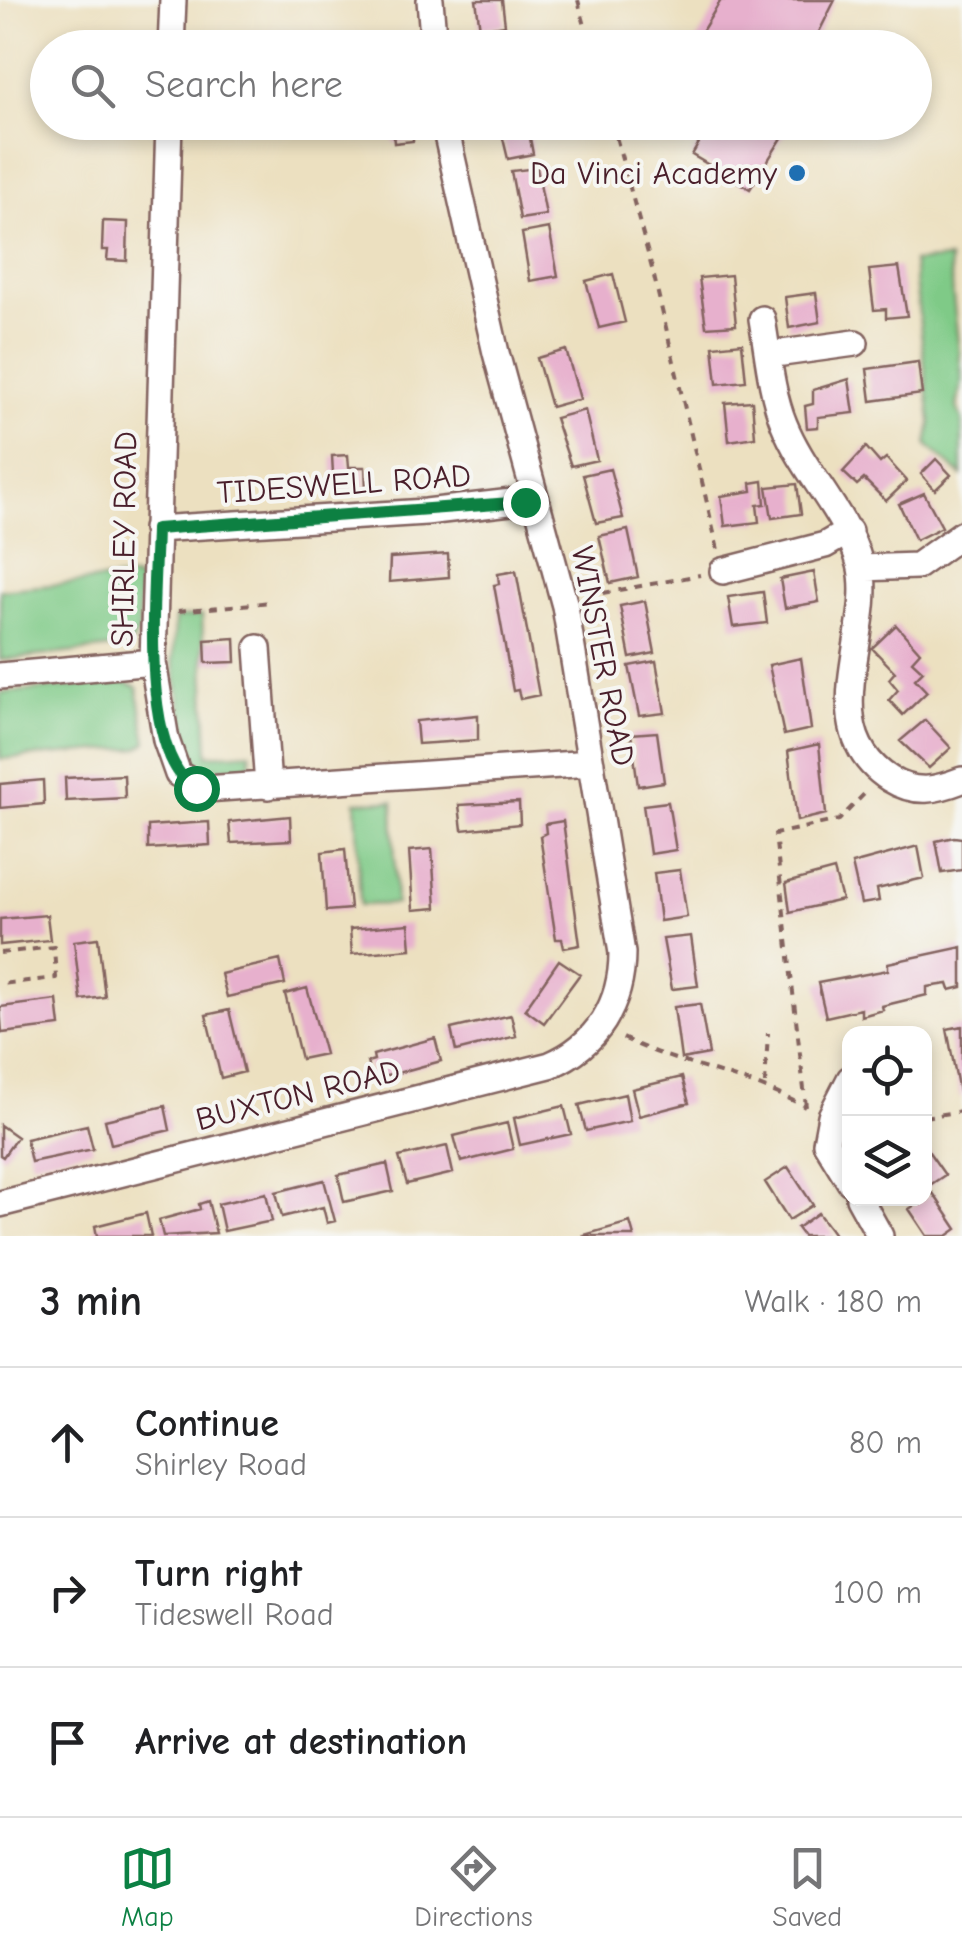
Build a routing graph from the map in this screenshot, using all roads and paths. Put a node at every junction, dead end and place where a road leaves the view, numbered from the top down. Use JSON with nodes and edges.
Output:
{"nodes":[{"id":1,"x":173,"y":0,"type":"edge"},
{"id":2,"x":430,"y":0,"type":"edge"},
{"id":3,"x":578,"y":0,"type":"edge"},
{"id":4,"x":172,"y":30,"type":"edge"},
{"id":5,"x":432,"y":30,"type":"edge"},
{"id":6,"x":586,"y":30,"type":"edge"},
{"id":7,"x":168,"y":140,"type":"edge"},
{"id":8,"x":448,"y":140,"type":"edge"},
{"id":9,"x":617,"y":140,"type":"edge"},
{"id":10,"x":762,"y":320,"type":"dead end"},
{"id":11,"x":855,"y":343,"type":"dead end"},
{"id":12,"x":768,"y":355,"type":"junction"},
{"id":13,"x":536,"y":500,"type":"junction"},
{"id":14,"x":156,"y":529,"type":"junction"},
{"id":15,"x":850,"y":531,"type":"junction"},
{"id":16,"x":962,"y":534,"type":"edge"},
{"id":17,"x":861,"y":568,"type":"junction"},
{"id":18,"x":722,"y":571,"type":"junction"},
{"id":19,"x":272,"y":602,"type":"dead end"},
{"id":20,"x":564,"y":606,"type":"junction"},
{"id":21,"x":154,"y":613,"type":"junction"},
{"id":22,"x":258,"y":648,"type":"dead end"},
{"id":23,"x":153,"y":662,"type":"junction"},
{"id":24,"x":0,"y":676,"type":"edge"},
{"id":25,"x":592,"y":763,"type":"junction"},
{"id":26,"x":884,"y":775,"type":"junction"},
{"id":27,"x":962,"y":780,"type":"edge"},
{"id":28,"x":268,"y":786,"type":"junction"},
{"id":29,"x":0,"y":953,"type":"edge"},
{"id":30,"x":0,"y":984,"type":"edge"},
{"id":31,"x":600,"y":1027,"type":"junction"},
{"id":32,"x":768,"y":1033,"type":"dead end"},
{"id":33,"x":765,"y":1084,"type":"junction"},
{"id":34,"x":842,"y":1095,"type":"edge"},
{"id":35,"x":806,"y":1107,"type":"junction"},
{"id":36,"x":962,"y":1111,"type":"edge"},
{"id":37,"x":932,"y":1115,"type":"edge"},
{"id":38,"x":831,"y":1116,"type":"junction"},
{"id":39,"x":842,"y":1169,"type":"edge"},
{"id":40,"x":0,"y":1204,"type":"edge"},
{"id":41,"x":863,"y":1206,"type":"edge"},
{"id":42,"x":880,"y":1236,"type":"edge"}],
"edges":[{"from":1,"to":4,"type":"street"},
{"from":2,"to":5,"type":"street"},
{"from":3,"to":6,"type":"path"},
{"from":7,"to":14,"type":"street","name":"SHIRLEY ROAD"},
{"from":8,"to":13,"type":"street","name":"WINSTER ROAD"},
{"from":9,"to":18,"type":"path"},
{"from":10,"to":12,"type":"street"},
{"from":11,"to":12,"type":"street"},
{"from":12,"to":15,"type":"street"},
{"from":13,"to":14,"type":"street","name":"TIDESWELL ROAD"},
{"from":13,"to":20,"type":"street","name":"WINSTER ROAD"},
{"from":14,"to":21,"type":"street","name":"SHIRLEY ROAD"},
{"from":15,"to":17,"type":"street"},
{"from":15,"to":18,"type":"street"},
{"from":16,"to":17,"type":"street"},
{"from":17,"to":26,"type":"street"},
{"from":18,"to":20,"type":"path"},
{"from":19,"to":21,"type":"path"},
{"from":20,"to":25,"type":"street","name":"WINSTER ROAD"},
{"from":21,"to":23,"type":"street","name":"SHIRLEY ROAD"},
{"from":22,"to":28,"type":"street"},
{"from":23,"to":24,"type":"street"},
{"from":23,"to":28,"type":"street","name":"SHIRLEY ROAD"},
{"from":25,"to":28,"type":"street","name":"SHIRLEY ROAD"},
{"from":25,"to":31,"type":"street","name":"WINSTER ROAD"},
{"from":26,"to":27,"type":"street"},
{"from":26,"to":35,"type":"path"},
{"from":29,"to":30,"type":"path"},
{"from":31,"to":33,"type":"path"},
{"from":31,"to":40,"type":"street","name":"BUXTON ROAD"},
{"from":32,"to":33,"type":"path"},
{"from":33,"to":35,"type":"path"},
{"from":34,"to":38,"type":"street"},
{"from":35,"to":38,"type":"path"},
{"from":36,"to":37,"type":"path"},
{"from":38,"to":39,"type":"street"},
{"from":41,"to":42,"type":"street"}]}
